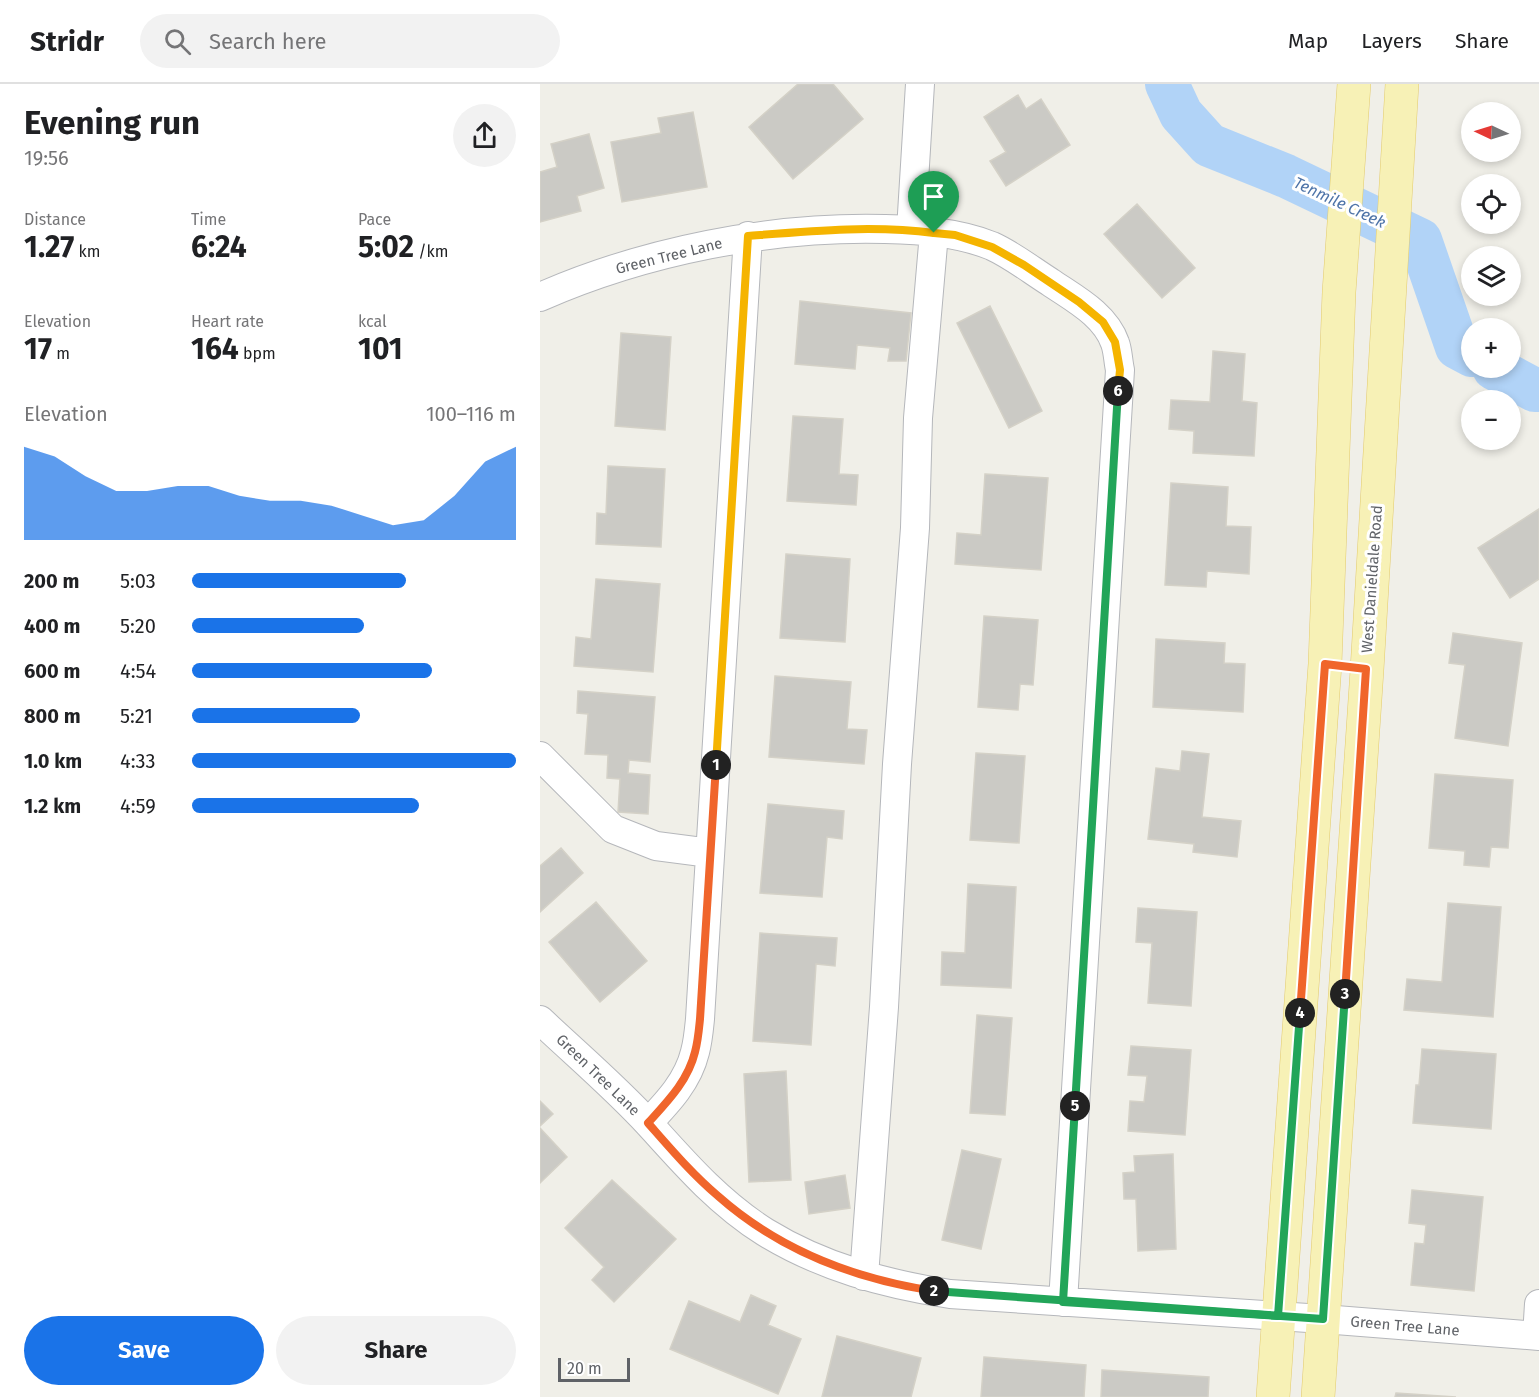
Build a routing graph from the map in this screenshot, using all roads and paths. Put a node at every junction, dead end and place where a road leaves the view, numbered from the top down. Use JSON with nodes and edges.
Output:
{"nodes":[{"id":1,"x":920,"y":84,"type":"edge"},
{"id":2,"x":1354,"y":84,"type":"edge"},
{"id":3,"x":1402,"y":84,"type":"edge"},
{"id":4,"x":922,"y":231,"type":"junction"},
{"id":5,"x":748,"y":236,"type":"junction"},
{"id":6,"x":540,"y":297,"type":"edge"},
{"id":7,"x":1325,"y":664,"type":"junction"},
{"id":8,"x":1366,"y":669,"type":"junction"},
{"id":9,"x":540,"y":756,"type":"edge"},
{"id":10,"x":710,"y":853,"type":"junction"},
{"id":11,"x":540,"y":1020,"type":"edge"},
{"id":12,"x":648,"y":1123,"type":"junction"},
{"id":13,"x":864,"y":1276,"type":"junction"},
{"id":14,"x":1063,"y":1302,"type":"junction"},
{"id":15,"x":1539,"y":1304,"type":"edge"},
{"id":16,"x":1278,"y":1316,"type":"junction"},
{"id":17,"x":1323,"y":1319,"type":"junction"},
{"id":18,"x":1538,"y":1336,"type":"edge"},
{"id":19,"x":1273,"y":1397,"type":"edge"},
{"id":20,"x":1318,"y":1397,"type":"edge"}],
"edges":[{"from":1,"to":4,"type":"street"},
{"from":2,"to":7,"type":"main road"},
{"from":3,"to":8,"type":"main road","name":"West Danieldale Road"},
{"from":4,"to":5,"type":"street","name":"Green Tree Lane"},
{"from":4,"to":13,"type":"street"},
{"from":4,"to":14,"type":"street","name":"Green Tree Lane"},
{"from":5,"to":6,"type":"street","name":"Green Tree Lane"},
{"from":5,"to":10,"type":"street"},
{"from":7,"to":8,"type":"main road"},
{"from":7,"to":16,"type":"main road"},
{"from":8,"to":17,"type":"main road","name":"West Danieldale Road"},
{"from":9,"to":10,"type":"street"},
{"from":10,"to":12,"type":"street"},
{"from":11,"to":12,"type":"street","name":"Green Tree Lane"},
{"from":12,"to":13,"type":"street","name":"Green Tree Lane"},
{"from":13,"to":14,"type":"street","name":"Green Tree Lane"},
{"from":14,"to":16,"type":"street","name":"Green Tree Lane"},
{"from":15,"to":18,"type":"street"},
{"from":16,"to":17,"type":"street","name":"Green Tree Lane"},
{"from":16,"to":19,"type":"main road"},
{"from":17,"to":18,"type":"street","name":"Green Tree Lane"},
{"from":17,"to":20,"type":"main road","name":"West Danieldale Road"}]}
